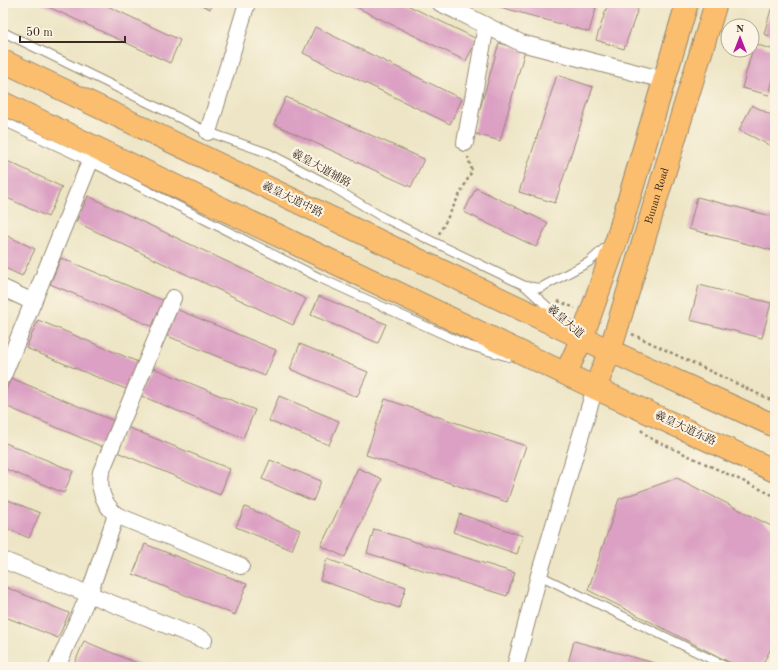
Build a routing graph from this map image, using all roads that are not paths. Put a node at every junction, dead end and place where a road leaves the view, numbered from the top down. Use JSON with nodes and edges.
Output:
{"nodes":[{"id":1,"x":247,"y":3,"type":"edge"},
{"id":2,"x":440,"y":3,"type":"edge"},
{"id":3,"x":687,"y":3,"type":"edge"},
{"id":4,"x":716,"y":3,"type":"edge"},
{"id":5,"x":458,"y":7,"type":"edge"},
{"id":6,"x":486,"y":26,"type":"junction"},
{"id":7,"x":3,"y":32,"type":"edge"},
{"id":8,"x":3,"y":61,"type":"edge"},
{"id":9,"x":664,"y":80,"type":"junction"},
{"id":10,"x":3,"y":103,"type":"edge"},
{"id":11,"x":3,"y":121,"type":"edge"},
{"id":12,"x":208,"y":132,"type":"junction"},
{"id":13,"x":465,"y":143,"type":"road end"},
{"id":14,"x":92,"y":154,"type":"junction"},
{"id":15,"x":618,"y":236,"type":"junction"},
{"id":16,"x":525,"y":286,"type":"junction"},
{"id":17,"x":3,"y":288,"type":"edge"},
{"id":18,"x":173,"y":298,"type":"dead end"},
{"id":19,"x":33,"y":302,"type":"junction"},
{"id":20,"x":582,"y":338,"type":"junction"},
{"id":21,"x":610,"y":351,"type":"junction"},
{"id":22,"x":566,"y":373,"type":"junction"},
{"id":23,"x":3,"y":376,"type":"edge"},
{"id":24,"x":595,"y":388,"type":"junction"},
{"id":25,"x":775,"y":426,"type":"edge"},
{"id":26,"x":775,"y":471,"type":"edge"},
{"id":27,"x":116,"y":515,"type":"junction"},
{"id":28,"x":3,"y":560,"type":"edge"},
{"id":29,"x":241,"y":566,"type":"dead end"},
{"id":30,"x":539,"y":575,"type":"junction"},
{"id":31,"x":89,"y":594,"type":"junction"},
{"id":32,"x":204,"y":640,"type":"dead end"},
{"id":33,"x":57,"y":667,"type":"edge"},
{"id":34,"x":515,"y":667,"type":"edge"},
{"id":35,"x":727,"y":667,"type":"edge"}],
"edges":[{"from":1,"to":12,"type":"street"},
{"from":2,"to":5,"type":"street"},
{"from":3,"to":9,"type":"main road"},
{"from":4,"to":21,"type":"main road","name":"Bunan Road"},
{"from":5,"to":6,"type":"street"},
{"from":6,"to":9,"type":"street"},
{"from":6,"to":13,"type":"street"},
{"from":7,"to":12,"type":"lane","name":"羲皇大道辅路"},
{"from":8,"to":20,"type":"main road","name":"羲皇大道中路"},
{"from":9,"to":15,"type":"main road"},
{"from":10,"to":14,"type":"main road"},
{"from":11,"to":14,"type":"lane"},
{"from":12,"to":16,"type":"lane","name":"羲皇大道辅路"},
{"from":14,"to":19,"type":"street"},
{"from":14,"to":22,"type":"main road"},
{"from":15,"to":16,"type":"lane","name":"羲皇大道辅路"},
{"from":15,"to":20,"type":"main road"},
{"from":16,"to":20,"type":"lane","name":"羲皇大道"},
{"from":17,"to":19,"type":"street"},
{"from":18,"to":27,"type":"street"},
{"from":19,"to":23,"type":"street"},
{"from":20,"to":21,"type":"main road","name":"羲皇大道"},
{"from":20,"to":22,"type":"main road"},
{"from":21,"to":24,"type":"main road","name":"Bunan Road"},
{"from":21,"to":25,"type":"main road"},
{"from":22,"to":24,"type":"main road"},
{"from":24,"to":26,"type":"main road","name":"羲皇大道东路"},
{"from":24,"to":30,"type":"street"},
{"from":27,"to":29,"type":"street"},
{"from":27,"to":31,"type":"street"},
{"from":28,"to":31,"type":"street"},
{"from":30,"to":34,"type":"street"},
{"from":30,"to":35,"type":"lane"},
{"from":31,"to":32,"type":"street"},
{"from":31,"to":33,"type":"street"}]}
